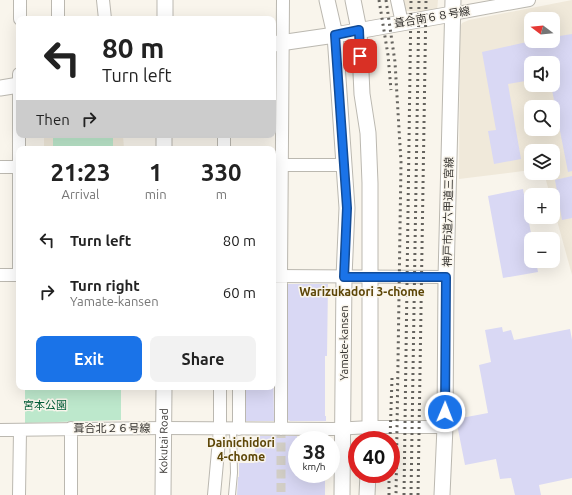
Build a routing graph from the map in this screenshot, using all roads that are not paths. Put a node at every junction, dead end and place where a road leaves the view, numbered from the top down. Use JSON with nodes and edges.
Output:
{"nodes":[{"id":1,"x":20,"y":0,"type":"edge"},
{"id":2,"x":58,"y":0,"type":"edge"},
{"id":3,"x":103,"y":0,"type":"edge"},
{"id":4,"x":165,"y":0,"type":"edge"},
{"id":5,"x":283,"y":0,"type":"edge"},
{"id":6,"x":327,"y":0,"type":"edge"},
{"id":7,"x":352,"y":0,"type":"edge"},
{"id":8,"x":397,"y":0,"type":"edge"},
{"id":9,"x":529,"y":0,"type":"edge"},
{"id":10,"x":452,"y":7,"type":"edge"},
{"id":11,"x":20,"y":16,"type":"edge"},
{"id":12,"x":58,"y":16,"type":"edge"},
{"id":13,"x":105,"y":16,"type":"edge"},
{"id":14,"x":165,"y":16,"type":"edge"},
{"id":15,"x":402,"y":23,"type":"junction"},
{"id":16,"x":359,"y":30,"type":"junction"},
{"id":17,"x":335,"y":35,"type":"junction"},
{"id":18,"x":278,"y":43,"type":"edge"},
{"id":19,"x":16,"y":85,"type":"edge"},
{"id":20,"x":0,"y":88,"type":"edge"},
{"id":21,"x":277,"y":165,"type":"edge"},
{"id":22,"x":345,"y":165,"type":"junction"},
{"id":23,"x":0,"y":166,"type":"edge"},
{"id":24,"x":16,"y":167,"type":"edge"},
{"id":25,"x":0,"y":275,"type":"edge"},
{"id":26,"x":16,"y":276,"type":"edge"},
{"id":27,"x":277,"y":276,"type":"edge"},
{"id":28,"x":344,"y":277,"type":"junction"},
{"id":29,"x":371,"y":277,"type":"junction"},
{"id":30,"x":446,"y":277,"type":"junction"},
{"id":31,"x":277,"y":354,"type":"edge"},
{"id":32,"x":164,"y":390,"type":"edge"},
{"id":33,"x":220,"y":390,"type":"edge"},
{"id":34,"x":239,"y":390,"type":"edge"},
{"id":35,"x":445,"y":427,"type":"junction"},
{"id":36,"x":71,"y":428,"type":"junction"},
{"id":37,"x":164,"y":428,"type":"junction"},
{"id":38,"x":220,"y":429,"type":"junction"},
{"id":39,"x":236,"y":429,"type":"junction"},
{"id":40,"x":281,"y":429,"type":"junction"},
{"id":41,"x":344,"y":429,"type":"junction"},
{"id":42,"x":0,"y":430,"type":"edge"},
{"id":43,"x":20,"y":431,"type":"junction"},
{"id":44,"x":357,"y":431,"type":"edge"},
{"id":45,"x":370,"y":431,"type":"edge"},
{"id":46,"x":395,"y":431,"type":"edge"},
{"id":47,"x":368,"y":483,"type":"edge"},
{"id":48,"x":19,"y":495,"type":"edge"},
{"id":49,"x":71,"y":495,"type":"edge"},
{"id":50,"x":164,"y":495,"type":"edge"},
{"id":51,"x":214,"y":495,"type":"edge"},
{"id":52,"x":232,"y":495,"type":"edge"},
{"id":53,"x":342,"y":495,"type":"edge"},
{"id":54,"x":367,"y":495,"type":"edge"},
{"id":55,"x":442,"y":495,"type":"edge"}],
"edges":[{"from":1,"to":11,"type":"street"},
{"from":2,"to":12,"type":"street"},
{"from":3,"to":13,"type":"street"},
{"from":4,"to":14,"type":"street"},
{"from":5,"to":18,"type":"street"},
{"from":6,"to":17,"type":"street","name":"Yamate-kansen"},
{"from":7,"to":16,"type":"street"},
{"from":8,"to":15,"type":"street"},
{"from":9,"to":10,"type":"street","name":"葺合南６８号線"},
{"from":10,"to":15,"type":"street","name":"葺合南６８号線"},
{"from":10,"to":30,"type":"street","name":"神戸市道六甲道三宮線"},
{"from":15,"to":16,"type":"street","name":"葺合南６８号線"},
{"from":16,"to":17,"type":"street","name":"葺合南６８号線"},
{"from":16,"to":29,"type":"street"},
{"from":17,"to":18,"type":"street","name":"葺合南６８号線"},
{"from":17,"to":22,"type":"street","name":"Yamate-kansen"},
{"from":18,"to":21,"type":"street"},
{"from":19,"to":20,"type":"street"},
{"from":21,"to":22,"type":"street"},
{"from":21,"to":27,"type":"street"},
{"from":22,"to":28,"type":"street","name":"Yamate-kansen"},
{"from":23,"to":24,"type":"street"},
{"from":25,"to":26,"type":"street"},
{"from":27,"to":28,"type":"street"},
{"from":27,"to":31,"type":"street"},
{"from":28,"to":29,"type":"street"},
{"from":28,"to":41,"type":"street","name":"Yamate-kansen"},
{"from":29,"to":30,"type":"street"},
{"from":29,"to":45,"type":"street"},
{"from":30,"to":35,"type":"street","name":"神戸市道六甲道三宮線"},
{"from":31,"to":40,"type":"street"},
{"from":32,"to":37,"type":"street","name":"Kokutai Road"},
{"from":33,"to":38,"type":"street"},
{"from":34,"to":39,"type":"street"},
{"from":35,"to":46,"type":"street","name":"葺合北２６号線"},
{"from":35,"to":55,"type":"street","name":"神戸市道六甲道三宮線"},
{"from":36,"to":37,"type":"street","name":"葺合北２６号線"},
{"from":36,"to":43,"type":"street","name":"葺合北２６号線"},
{"from":36,"to":49,"type":"street"},
{"from":37,"to":38,"type":"street","name":"葺合北２６号線"},
{"from":37,"to":50,"type":"street","name":"Kokutai Road"},
{"from":38,"to":39,"type":"street","name":"葺合北２６号線"},
{"from":38,"to":51,"type":"street"},
{"from":39,"to":40,"type":"street","name":"葺合北２６号線"},
{"from":39,"to":52,"type":"lane"},
{"from":40,"to":41,"type":"street","name":"葺合北２６号線"},
{"from":41,"to":44,"type":"street","name":"葺合北２６号線"},
{"from":41,"to":53,"type":"street","name":"Yamate-kansen"},
{"from":42,"to":43,"type":"street","name":"葺合北２６号線"},
{"from":43,"to":48,"type":"street"},
{"from":47,"to":54,"type":"street"}]}
